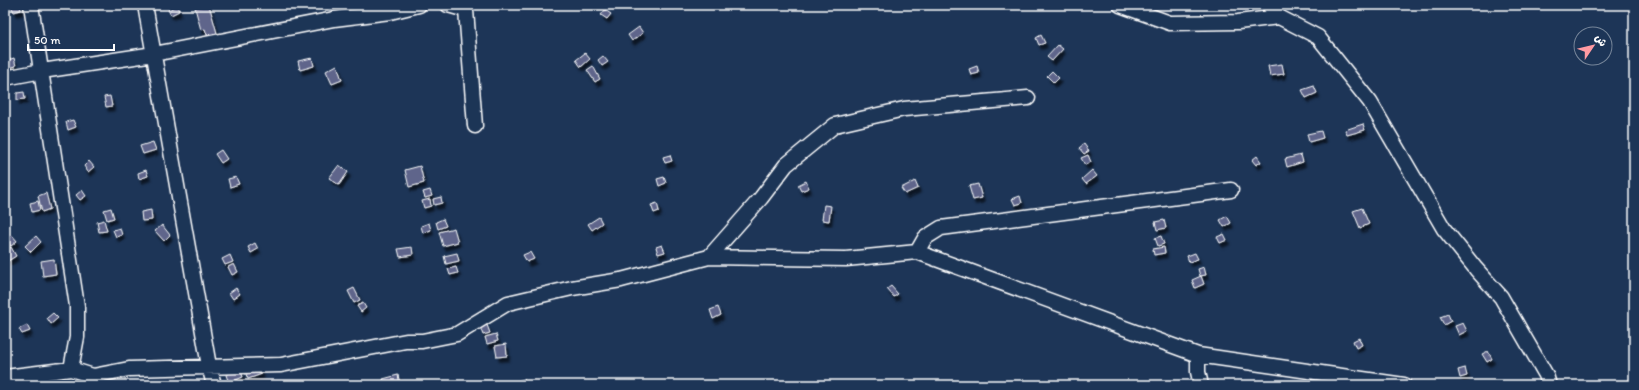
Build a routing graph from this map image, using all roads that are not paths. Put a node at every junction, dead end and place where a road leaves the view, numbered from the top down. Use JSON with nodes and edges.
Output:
{"nodes":[{"id":1,"x":31,"y":5,"type":"edge"},
{"id":2,"x":145,"y":5,"type":"edge"},
{"id":3,"x":419,"y":5,"type":"edge"},
{"id":4,"x":448,"y":5,"type":"edge"},
{"id":5,"x":1120,"y":5,"type":"edge"},
{"id":6,"x":1269,"y":5,"type":"edge"},
{"id":7,"x":465,"y":7,"type":"edge"},
{"id":8,"x":1279,"y":17,"type":"junction"},
{"id":9,"x":154,"y":54,"type":"junction"},
{"id":10,"x":42,"y":71,"type":"junction"},
{"id":11,"x":5,"y":78,"type":"edge"},
{"id":12,"x":1028,"y":98,"type":"dead end"},
{"id":13,"x":475,"y":126,"type":"dead end"},
{"id":14,"x":1231,"y":190,"type":"dead end"},
{"id":15,"x":917,"y":252,"type":"junction"},
{"id":16,"x":709,"y":257,"type":"junction"},
{"id":17,"x":1198,"y":355,"type":"junction"},
{"id":18,"x":209,"y":366,"type":"junction"},
{"id":19,"x":71,"y":369,"type":"junction"},
{"id":20,"x":5,"y":377,"type":"edge"},
{"id":21,"x":94,"y":381,"type":"edge"},
{"id":22,"x":214,"y":385,"type":"edge"},
{"id":23,"x":1201,"y":385,"type":"edge"},
{"id":24,"x":1404,"y":385,"type":"edge"},
{"id":25,"x":1549,"y":385,"type":"edge"}],
"edges":[{"from":1,"to":10,"type":"street"},
{"from":2,"to":9,"type":"street"},
{"from":3,"to":9,"type":"street"},
{"from":4,"to":7,"type":"street"},
{"from":5,"to":8,"type":"street"},
{"from":6,"to":8,"type":"street"},
{"from":7,"to":13,"type":"street"},
{"from":8,"to":25,"type":"street"},
{"from":9,"to":10,"type":"street"},
{"from":9,"to":18,"type":"street"},
{"from":10,"to":11,"type":"street"},
{"from":10,"to":19,"type":"street"},
{"from":12,"to":16,"type":"street"},
{"from":14,"to":15,"type":"street"},
{"from":15,"to":16,"type":"street"},
{"from":15,"to":17,"type":"street"},
{"from":16,"to":18,"type":"street"},
{"from":17,"to":23,"type":"street"},
{"from":17,"to":24,"type":"street"},
{"from":18,"to":21,"type":"street"},
{"from":18,"to":22,"type":"street"},
{"from":19,"to":20,"type":"street"},
{"from":19,"to":21,"type":"street"}]}
